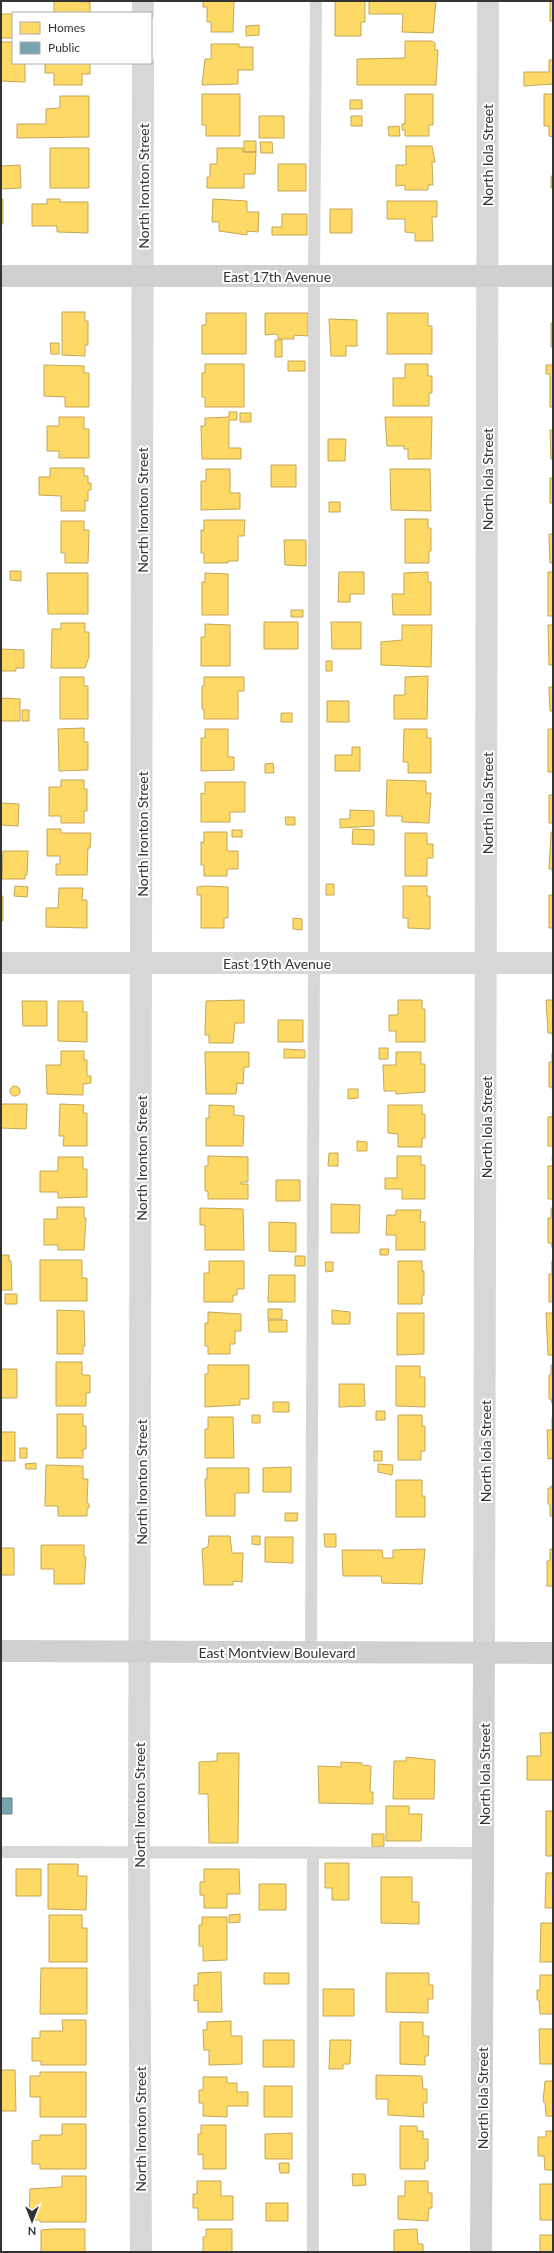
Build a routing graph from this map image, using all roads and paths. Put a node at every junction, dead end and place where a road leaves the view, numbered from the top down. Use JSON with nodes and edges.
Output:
{"nodes":[{"id":1,"x":143,"y":1,"type":"edge"},
{"id":2,"x":316,"y":1,"type":"edge"},
{"id":3,"x":488,"y":1,"type":"edge"},
{"id":4,"x":143,"y":12,"type":"edge"},
{"id":5,"x":143,"y":64,"type":"edge"},
{"id":6,"x":1,"y":276,"type":"edge"},
{"id":7,"x":143,"y":276,"type":"junction"},
{"id":8,"x":314,"y":276,"type":"junction"},
{"id":9,"x":486,"y":276,"type":"junction"},
{"id":10,"x":553,"y":276,"type":"edge"},
{"id":11,"x":1,"y":963,"type":"edge"},
{"id":12,"x":314,"y":963,"type":"junction"},
{"id":13,"x":486,"y":963,"type":"junction"},
{"id":14,"x":553,"y":963,"type":"edge"},
{"id":15,"x":142,"y":964,"type":"junction"},
{"id":16,"x":1,"y":1651,"type":"edge"},
{"id":17,"x":140,"y":1652,"type":"junction"},
{"id":18,"x":311,"y":1652,"type":"junction"},
{"id":19,"x":484,"y":1653,"type":"junction"},
{"id":20,"x":553,"y":1653,"type":"edge"},
{"id":21,"x":1,"y":1852,"type":"edge"},
{"id":22,"x":139,"y":1852,"type":"junction"},
{"id":23,"x":313,"y":1853,"type":"junction"},
{"id":24,"x":484,"y":1853,"type":"junction"},
{"id":25,"x":141,"y":2252,"type":"edge"},
{"id":26,"x":313,"y":2252,"type":"edge"},
{"id":27,"x":482,"y":2252,"type":"edge"}],
"edges":[{"from":1,"to":4,"type":"street"},
{"from":2,"to":8,"type":"lane"},
{"from":3,"to":9,"type":"street","name":"North Iola Street"},
{"from":5,"to":7,"type":"street","name":"North Ironton Street"},
{"from":6,"to":7,"type":"street","name":"East 17th Avenue"},
{"from":7,"to":8,"type":"street","name":"East 17th Avenue"},
{"from":7,"to":15,"type":"street","name":"North Ironton Street"},
{"from":8,"to":9,"type":"street","name":"East 17th Avenue"},
{"from":8,"to":12,"type":"lane"},
{"from":9,"to":10,"type":"street","name":"East 17th Avenue"},
{"from":9,"to":13,"type":"street","name":"North Iola Street"},
{"from":11,"to":15,"type":"street","name":"East 19th Avenue"},
{"from":12,"to":13,"type":"street","name":"East 19th Avenue"},
{"from":12,"to":15,"type":"street","name":"East 19th Avenue"},
{"from":12,"to":18,"type":"lane"},
{"from":13,"to":14,"type":"street","name":"East 19th Avenue"},
{"from":13,"to":19,"type":"street","name":"North Iola Street"},
{"from":15,"to":17,"type":"street","name":"North Ironton Street"},
{"from":16,"to":17,"type":"street","name":"East Montview Boulevard"},
{"from":17,"to":18,"type":"street","name":"East Montview Boulevard"},
{"from":17,"to":22,"type":"street","name":"North Ironton Street"},
{"from":18,"to":19,"type":"street","name":"East Montview Boulevard"},
{"from":19,"to":20,"type":"street","name":"East Montview Boulevard"},
{"from":19,"to":24,"type":"street","name":"North Iola Street"},
{"from":21,"to":22,"type":"lane"},
{"from":22,"to":23,"type":"lane"},
{"from":22,"to":25,"type":"street","name":"North Ironton Street"},
{"from":23,"to":24,"type":"lane"},
{"from":23,"to":26,"type":"lane"},
{"from":24,"to":27,"type":"street","name":"North Iola Street"}]}
